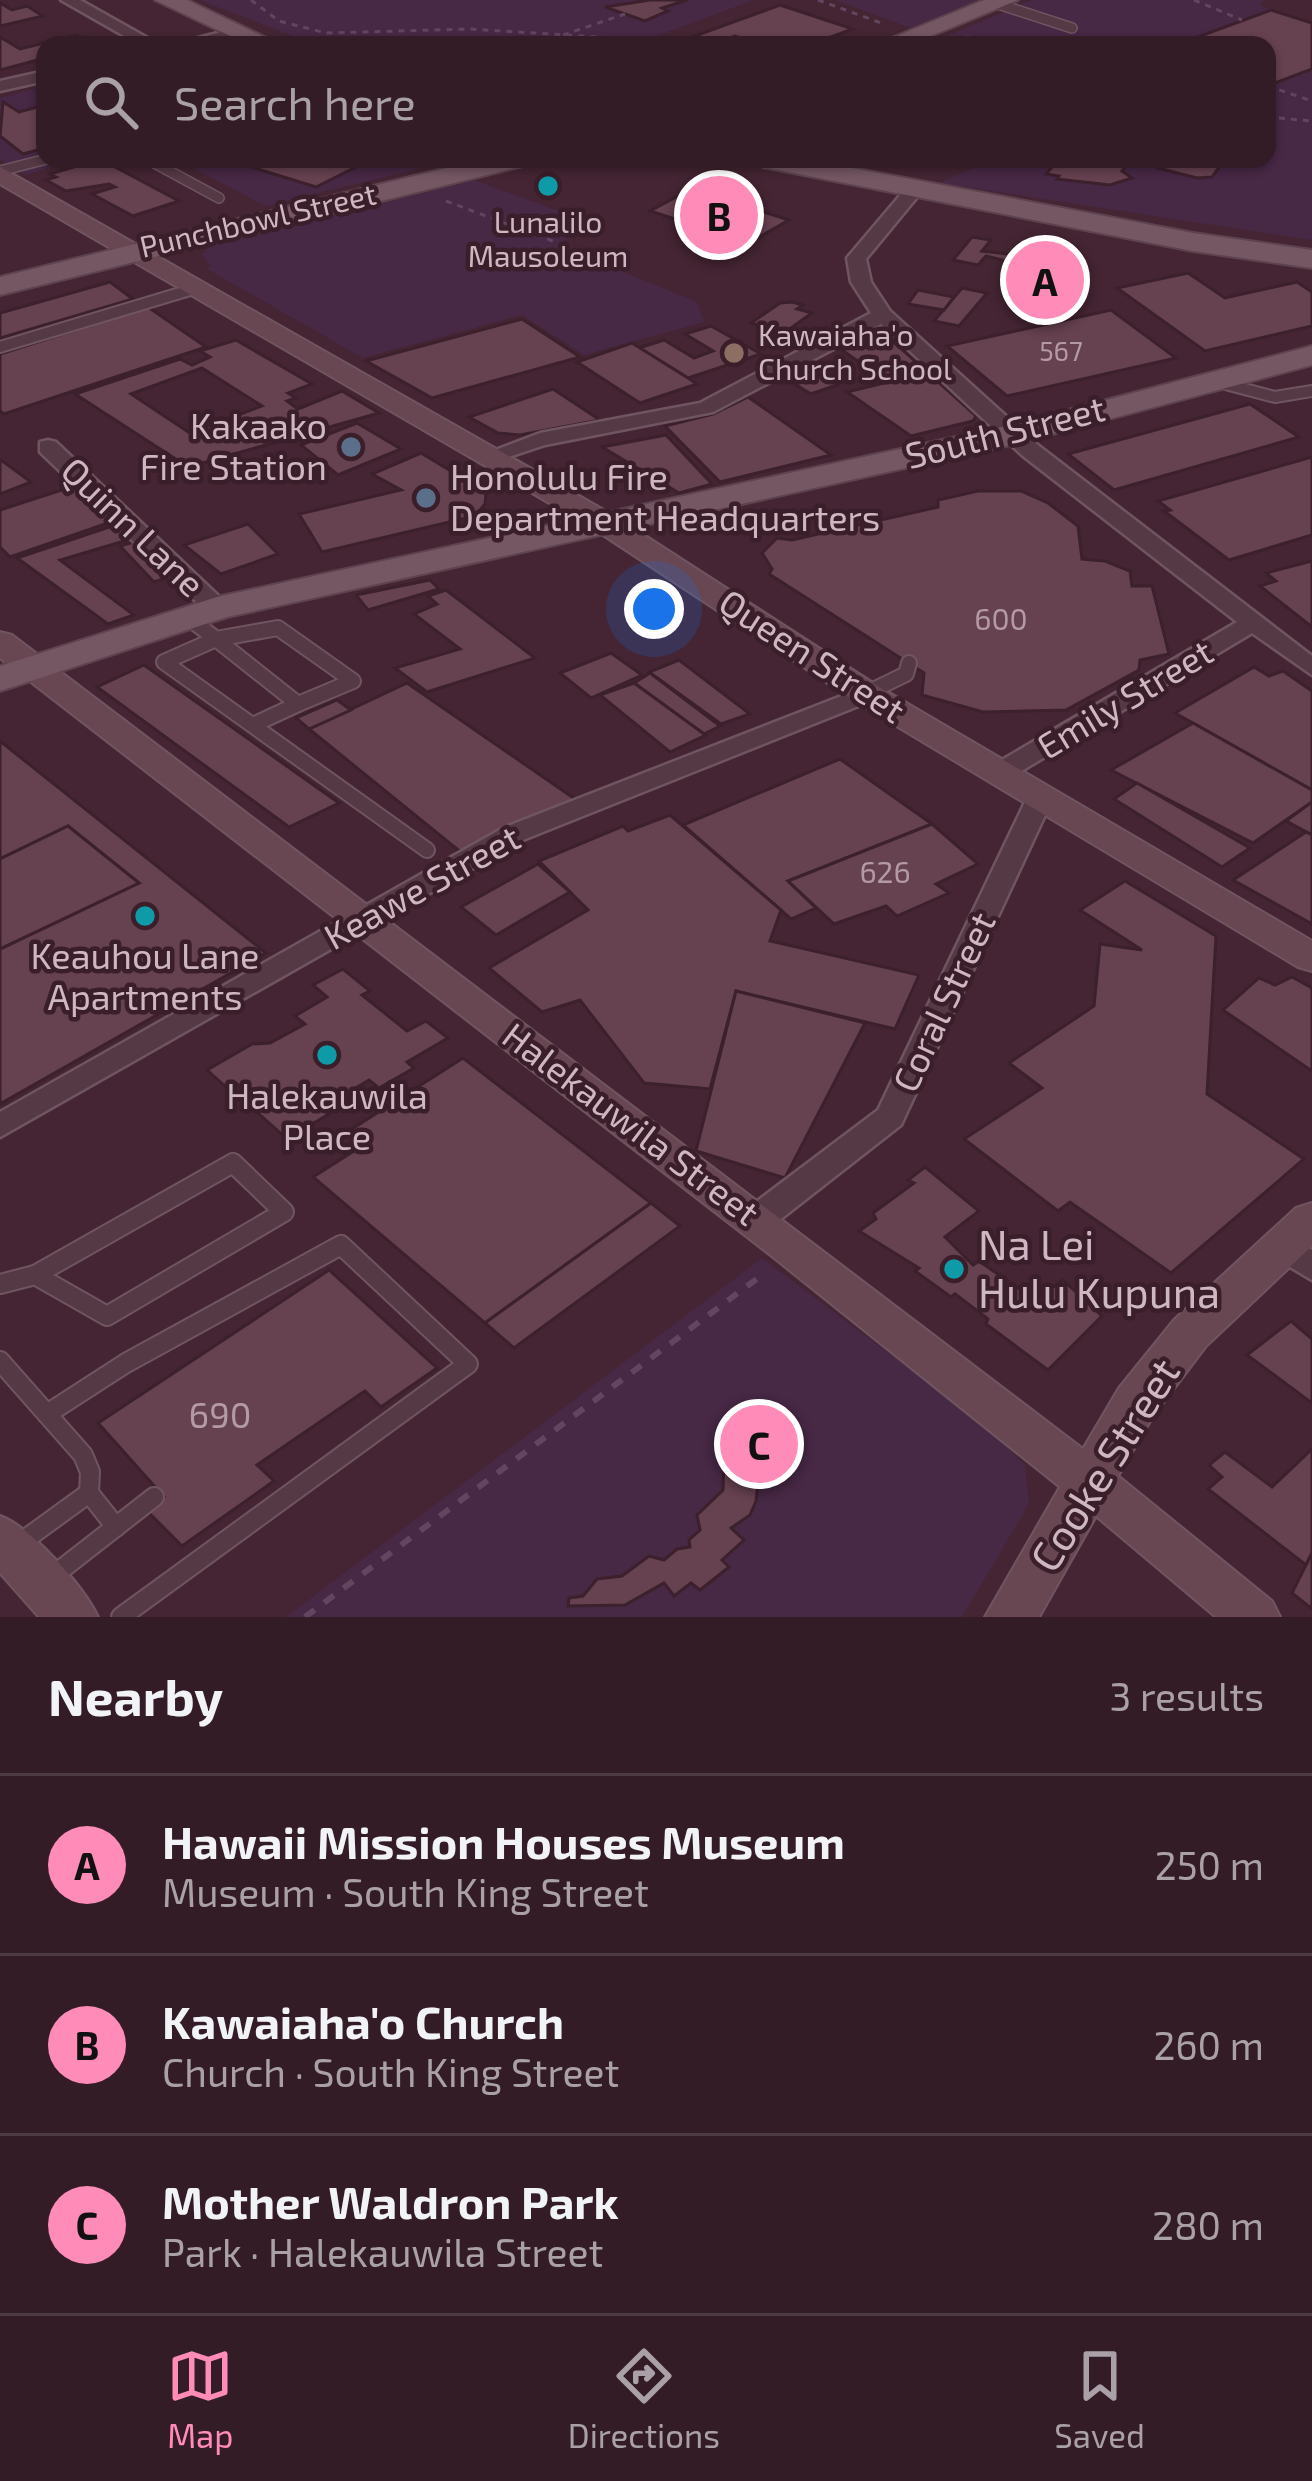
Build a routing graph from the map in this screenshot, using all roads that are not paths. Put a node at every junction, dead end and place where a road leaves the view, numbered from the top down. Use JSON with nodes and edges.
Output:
{"nodes":[{"id":1,"x":69,"y":0,"type":"edge"},
{"id":2,"x":166,"y":0,"type":"edge"},
{"id":3,"x":996,"y":1,"type":"edge"},
{"id":4,"x":1072,"y":28,"type":"dead end"},
{"id":5,"x":238,"y":34,"type":"junction"},
{"id":6,"x":135,"y":36,"type":"edge"},
{"id":7,"x":227,"y":36,"type":"edge"},
{"id":8,"x":244,"y":36,"type":"edge"},
{"id":9,"x":896,"y":36,"type":"edge"},
{"id":10,"x":36,"y":78,"type":"edge"},
{"id":11,"x":0,"y":86,"type":"edge"},
{"id":12,"x":36,"y":162,"type":"edge"},
{"id":13,"x":164,"y":168,"type":"edge"},
{"id":14,"x":479,"y":168,"type":"edge"},
{"id":15,"x":807,"y":168,"type":"edge"},
{"id":16,"x":0,"y":172,"type":"edge"},
{"id":17,"x":914,"y":190,"type":"junction"},
{"id":18,"x":219,"y":198,"type":"dead end"},
{"id":19,"x":134,"y":250,"type":"junction"},
{"id":20,"x":1302,"y":259,"type":"edge"},
{"id":21,"x":0,"y":286,"type":"edge"},
{"id":22,"x":200,"y":287,"type":"junction"},
{"id":23,"x":883,"y":315,"type":"junction"},
{"id":24,"x":0,"y":347,"type":"edge"},
{"id":25,"x":1312,"y":355,"type":"edge"},
{"id":26,"x":1209,"y":380,"type":"junction"},
{"id":27,"x":1312,"y":391,"type":"edge"},
{"id":28,"x":1015,"y":434,"type":"junction"},
{"id":29,"x":48,"y":447,"type":"dead end"},
{"id":30,"x":488,"y":457,"type":"junction"},
{"id":31,"x":605,"y":523,"type":"junction"},
{"id":32,"x":205,"y":621,"type":"junction"},
{"id":33,"x":1250,"y":625,"type":"junction"},
{"id":34,"x":0,"y":642,"type":"edge"},
{"id":35,"x":909,"y":664,"type":"dead end"},
{"id":36,"x":1312,"y":668,"type":"edge"},
{"id":37,"x":16,"y":672,"type":"edge"},
{"id":38,"x":867,"y":694,"type":"junction"},
{"id":39,"x":298,"y":704,"type":"junction"},
{"id":40,"x":253,"y":725,"type":"junction"},
{"id":41,"x":999,"y":773,"type":"junction"},
{"id":42,"x":1040,"y":798,"type":"junction"},
{"id":43,"x":427,"y":850,"type":"dead end"},
{"id":44,"x":361,"y":918,"type":"junction"},
{"id":45,"x":1312,"y":958,"type":"edge"},
{"id":46,"x":0,"y":1126,"type":"edge"},
{"id":47,"x":756,"y":1220,"type":"junction"},
{"id":48,"x":1302,"y":1244,"type":"edge"},
{"id":49,"x":35,"y":1274,"type":"junction"},
{"id":50,"x":0,"y":1283,"type":"edge"},
{"id":51,"x":0,"y":1360,"type":"edge"},
{"id":52,"x":47,"y":1414,"type":"junction"},
{"id":53,"x":1090,"y":1480,"type":"junction"},
{"id":54,"x":89,"y":1492,"type":"junction"},
{"id":55,"x":154,"y":1497,"type":"dead end"},
{"id":56,"x":116,"y":1527,"type":"junction"},
{"id":57,"x":31,"y":1572,"type":"edge"},
{"id":58,"x":121,"y":1617,"type":"edge"},
{"id":59,"x":1011,"y":1617,"type":"edge"},
{"id":60,"x":1254,"y":1617,"type":"edge"}],
"edges":[{"from":1,"to":6,"type":"street"},
{"from":2,"to":5,"type":"main road"},
{"from":3,"to":4,"type":"lane"},
{"from":3,"to":9,"type":"main road"},
{"from":5,"to":7,"type":"street"},
{"from":5,"to":8,"type":"main road"},
{"from":10,"to":11,"type":"street"},
{"from":12,"to":16,"type":"lane"},
{"from":13,"to":18,"type":"lane"},
{"from":14,"to":19,"type":"main road","name":"Punchbowl Street"},
{"from":15,"to":17,"type":"main road"},
{"from":16,"to":19,"type":"street","name":"Queen Street"},
{"from":17,"to":20,"type":"main road"},
{"from":17,"to":23,"type":"street"},
{"from":19,"to":21,"type":"main road","name":"Punchbowl Street"},
{"from":19,"to":22,"type":"street","name":"Queen Street"},
{"from":22,"to":24,"type":"lane"},
{"from":22,"to":30,"type":"street","name":"Queen Street"},
{"from":23,"to":28,"type":"street"},
{"from":23,"to":30,"type":"street"},
{"from":25,"to":26,"type":"main road","name":"South Street"},
{"from":26,"to":27,"type":"lane"},
{"from":26,"to":28,"type":"main road","name":"South Street"},
{"from":28,"to":31,"type":"main road","name":"South Street"},
{"from":28,"to":33,"type":"street"},
{"from":29,"to":32,"type":"street","name":"Quinn Lane"},
{"from":30,"to":31,"type":"street","name":"Queen Street"},
{"from":31,"to":32,"type":"main road","name":"South Street"},
{"from":31,"to":38,"type":"street","name":"Queen Street"},
{"from":32,"to":37,"type":"main road","name":"South Street"},
{"from":32,"to":39,"type":"lane"},
{"from":32,"to":39,"type":"lane"},
{"from":32,"to":40,"type":"lane"},
{"from":33,"to":36,"type":"street"},
{"from":33,"to":41,"type":"street","name":"Emily Street"},
{"from":34,"to":37,"type":"street","name":"Halekauwila Street"},
{"from":35,"to":38,"type":"lane"},
{"from":37,"to":44,"type":"street","name":"Halekauwila Street"},
{"from":38,"to":41,"type":"street","name":"Queen Street"},
{"from":38,"to":44,"type":"street","name":"Keawe Street"},
{"from":39,"to":40,"type":"lane"},
{"from":40,"to":43,"type":"lane"},
{"from":41,"to":42,"type":"street","name":"Queen Street"},
{"from":42,"to":45,"type":"street","name":"Queen Street"},
{"from":42,"to":47,"type":"street","name":"Coral Street"},
{"from":44,"to":46,"type":"street","name":"Keawe Street"},
{"from":44,"to":47,"type":"street","name":"Halekauwila Street"},
{"from":47,"to":53,"type":"street","name":"Halekauwila Street"},
{"from":48,"to":53,"type":"street","name":"Cooke Street"},
{"from":49,"to":49,"type":"lane"},
{"from":49,"to":50,"type":"lane"},
{"from":51,"to":52,"type":"lane"},
{"from":52,"to":54,"type":"lane"},
{"from":52,"to":58,"type":"lane"},
{"from":53,"to":59,"type":"street","name":"Cooke Street"},
{"from":53,"to":60,"type":"street","name":"Halekauwila Street"},
{"from":54,"to":56,"type":"lane"},
{"from":54,"to":57,"type":"lane"},
{"from":55,"to":56,"type":"lane"},
{"from":56,"to":57,"type":"lane"}]}
